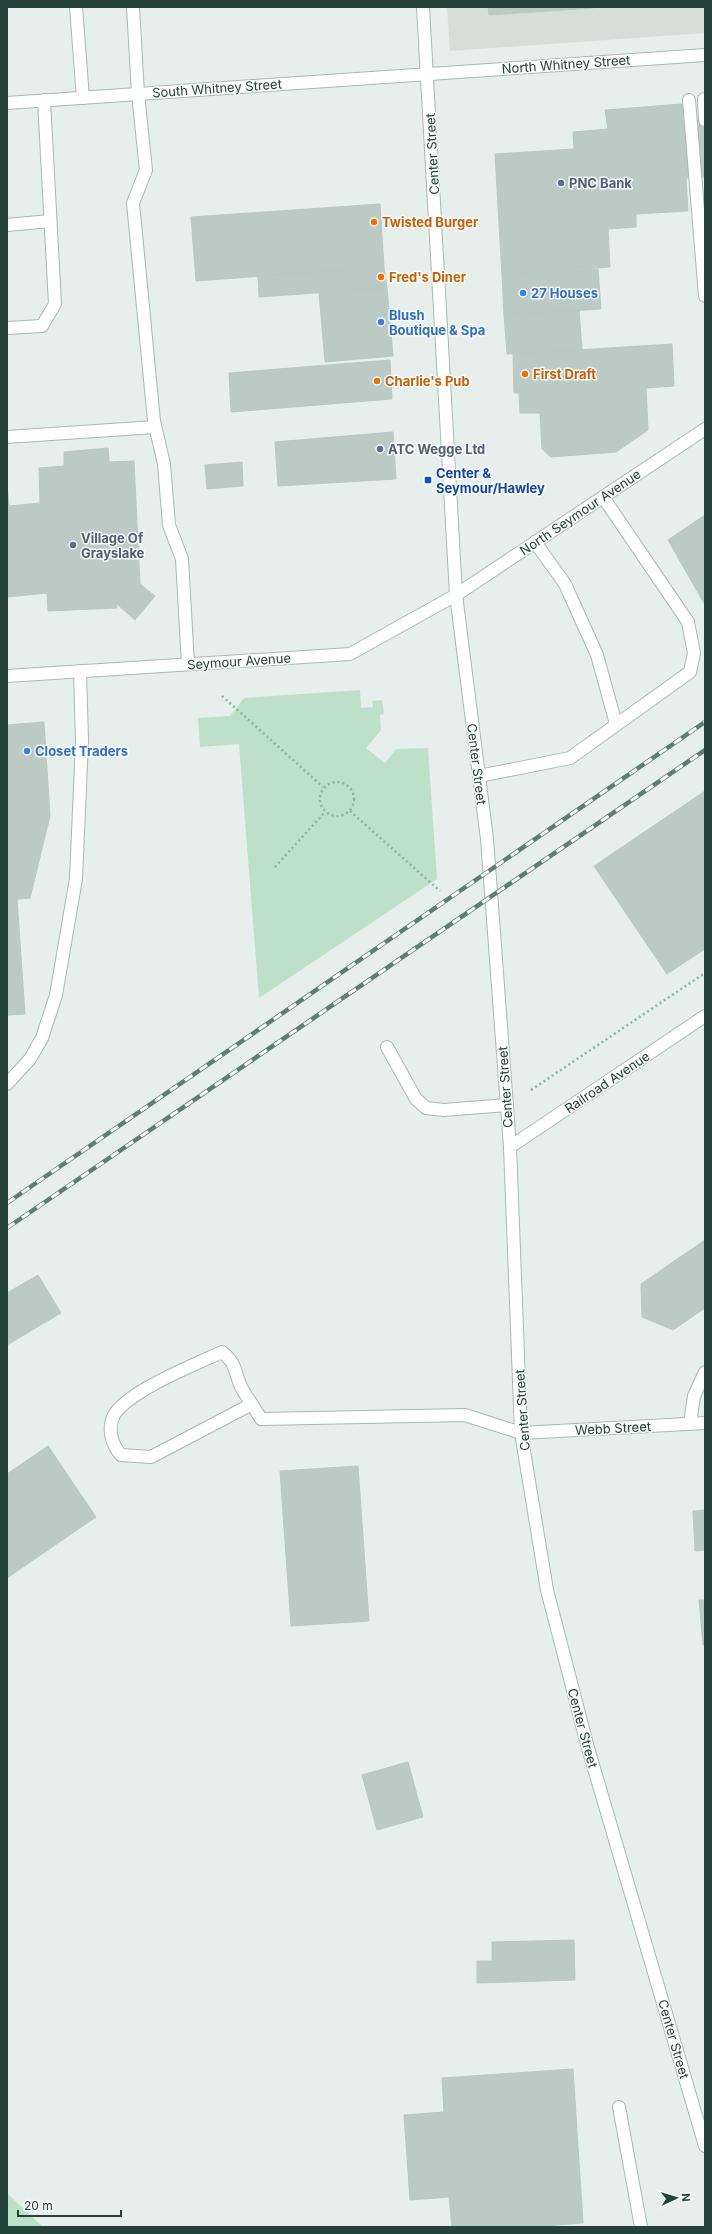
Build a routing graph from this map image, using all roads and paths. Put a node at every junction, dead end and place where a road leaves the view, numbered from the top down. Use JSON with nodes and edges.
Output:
{"nodes":[{"id":1,"x":76,"y":7,"type":"edge"},
{"id":2,"x":133,"y":7,"type":"edge"},
{"id":3,"x":423,"y":7,"type":"edge"},
{"id":4,"x":705,"y":55,"type":"edge"},
{"id":5,"x":427,"y":74,"type":"junction"},
{"id":6,"x":138,"y":94,"type":"junction"},
{"id":7,"x":83,"y":98,"type":"junction"},
{"id":8,"x":704,"y":99,"type":"dead end"},
{"id":9,"x":44,"y":100,"type":"junction"},
{"id":10,"x":689,"y":100,"type":"dead end"},
{"id":11,"x":7,"y":103,"type":"edge"},
{"id":12,"x":705,"y":120,"type":"edge"},
{"id":13,"x":50,"y":221,"type":"junction"},
{"id":14,"x":7,"y":225,"type":"edge"},
{"id":15,"x":705,"y":296,"type":"edge"},
{"id":16,"x":7,"y":328,"type":"edge"},
{"id":17,"x":155,"y":427,"type":"junction"},
{"id":18,"x":705,"y":429,"type":"edge"},
{"id":19,"x":7,"y":437,"type":"edge"},
{"id":20,"x":603,"y":497,"type":"junction"},
{"id":21,"x":535,"y":542,"type":"junction"},
{"id":22,"x":456,"y":596,"type":"junction"},
{"id":23,"x":188,"y":664,"type":"junction"},
{"id":24,"x":80,"y":671,"type":"junction"},
{"id":25,"x":7,"y":676,"type":"edge"},
{"id":26,"x":222,"y":696,"type":"dead end"},
{"id":27,"x":616,"y":724,"type":"junction"},
{"id":28,"x":479,"y":776,"type":"junction"},
{"id":29,"x":323,"y":787,"type":"junction"},
{"id":30,"x":350,"y":811,"type":"junction"},
{"id":31,"x":325,"y":812,"type":"junction"},
{"id":32,"x":275,"y":867,"type":"dead end"},
{"id":33,"x":440,"y":891,"type":"dead end"},
{"id":34,"x":705,"y":974,"type":"edge"},
{"id":35,"x":705,"y":1016,"type":"edge"},
{"id":36,"x":387,"y":1048,"type":"dead end"},
{"id":37,"x":7,"y":1084,"type":"edge"},
{"id":38,"x":507,"y":1105,"type":"junction"},
{"id":39,"x":510,"y":1147,"type":"junction"},
{"id":40,"x":705,"y":1372,"type":"edge"},
{"id":41,"x":252,"y":1404,"type":"junction"},
{"id":42,"x":705,"y":1423,"type":"edge"},
{"id":43,"x":690,"y":1424,"type":"junction"},
{"id":44,"x":521,"y":1433,"type":"junction"},
{"id":45,"x":619,"y":2107,"type":"dead end"},
{"id":46,"x":705,"y":2146,"type":"edge"},
{"id":47,"x":641,"y":2227,"type":"edge"}],
"edges":[{"from":1,"to":7,"type":"street"},
{"from":2,"to":6,"type":"street"},
{"from":3,"to":5,"type":"street","name":"Center Street"},
{"from":4,"to":5,"type":"street","name":"North Whitney Street"},
{"from":5,"to":6,"type":"street","name":"South Whitney Street"},
{"from":5,"to":22,"type":"street","name":"Center Street"},
{"from":6,"to":7,"type":"street","name":"South Whitney Street"},
{"from":6,"to":17,"type":"street"},
{"from":7,"to":9,"type":"street","name":"South Whitney Street"},
{"from":8,"to":12,"type":"street"},
{"from":9,"to":11,"type":"street","name":"South Whitney Street"},
{"from":9,"to":13,"type":"street"},
{"from":10,"to":15,"type":"street"},
{"from":13,"to":14,"type":"street"},
{"from":13,"to":16,"type":"street"},
{"from":17,"to":19,"type":"street"},
{"from":17,"to":23,"type":"street"},
{"from":18,"to":20,"type":"street","name":"North Seymour Avenue"},
{"from":20,"to":21,"type":"street","name":"North Seymour Avenue"},
{"from":20,"to":27,"type":"street"},
{"from":21,"to":22,"type":"street","name":"North Seymour Avenue"},
{"from":21,"to":27,"type":"street"},
{"from":22,"to":23,"type":"street","name":"Seymour Avenue"},
{"from":22,"to":28,"type":"street","name":"Center Street"},
{"from":23,"to":24,"type":"street","name":"Seymour Avenue"},
{"from":24,"to":25,"type":"street","name":"Seymour Avenue"},
{"from":24,"to":37,"type":"street"},
{"from":26,"to":29,"type":"path"},
{"from":27,"to":28,"type":"street"},
{"from":28,"to":38,"type":"street","name":"Center Street"},
{"from":29,"to":30,"type":"path"},
{"from":29,"to":31,"type":"path"},
{"from":30,"to":31,"type":"path"},
{"from":30,"to":33,"type":"path"},
{"from":31,"to":32,"type":"path"},
{"from":34,"to":38,"type":"path"},
{"from":35,"to":39,"type":"street","name":"Railroad Avenue"},
{"from":36,"to":38,"type":"street"},
{"from":38,"to":39,"type":"street","name":"Center Street"},
{"from":39,"to":44,"type":"street","name":"Center Street"},
{"from":40,"to":43,"type":"street"},
{"from":41,"to":41,"type":"street"},
{"from":41,"to":44,"type":"street"},
{"from":42,"to":43,"type":"street","name":"Webb Street"},
{"from":43,"to":44,"type":"street","name":"Webb Street"},
{"from":44,"to":46,"type":"street","name":"Center Street"},
{"from":45,"to":47,"type":"street"}]}
